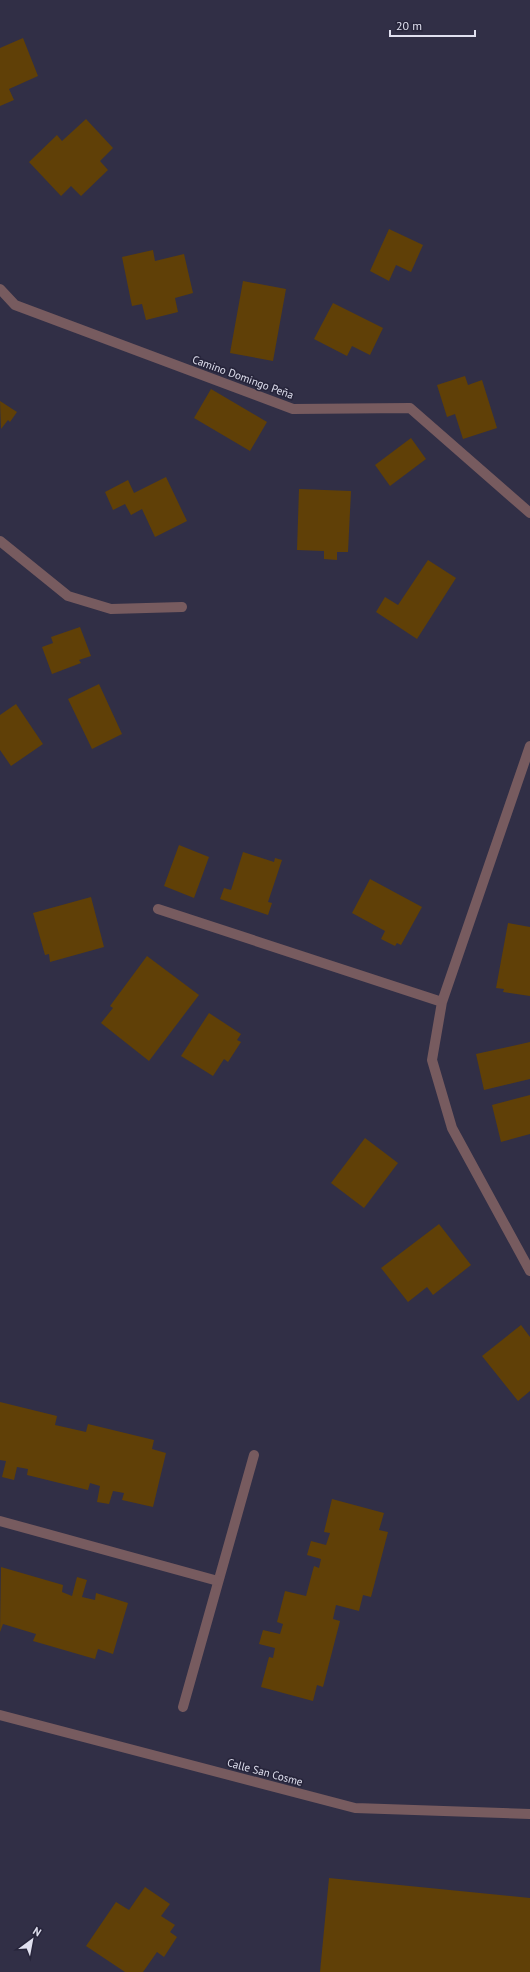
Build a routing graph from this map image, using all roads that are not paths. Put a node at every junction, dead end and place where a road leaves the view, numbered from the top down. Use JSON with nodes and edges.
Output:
{"nodes":[{"id":1,"x":0,"y":289,"type":"edge"},
{"id":2,"x":530,"y":513,"type":"edge"},
{"id":3,"x":0,"y":541,"type":"edge"},
{"id":4,"x":182,"y":606,"type":"dead end"},
{"id":5,"x":530,"y":746,"type":"edge"},
{"id":6,"x":158,"y":909,"type":"dead end"},
{"id":7,"x":442,"y":1002,"type":"junction"},
{"id":8,"x":530,"y":1271,"type":"edge"},
{"id":9,"x":254,"y":1455,"type":"dead end"},
{"id":10,"x":0,"y":1521,"type":"edge"},
{"id":11,"x":218,"y":1581,"type":"junction"},
{"id":12,"x":183,"y":1707,"type":"dead end"},
{"id":13,"x":0,"y":1715,"type":"edge"},
{"id":14,"x":530,"y":1814,"type":"edge"}],
"edges":[{"from":1,"to":2,"type":"street","name":"Camino Domingo Peña"},
{"from":3,"to":4,"type":"street"},
{"from":5,"to":7,"type":"street"},
{"from":6,"to":7,"type":"street"},
{"from":7,"to":8,"type":"street"},
{"from":9,"to":11,"type":"street"},
{"from":10,"to":11,"type":"street"},
{"from":11,"to":12,"type":"street"},
{"from":13,"to":14,"type":"street","name":"Calle San Cosme"}]}
